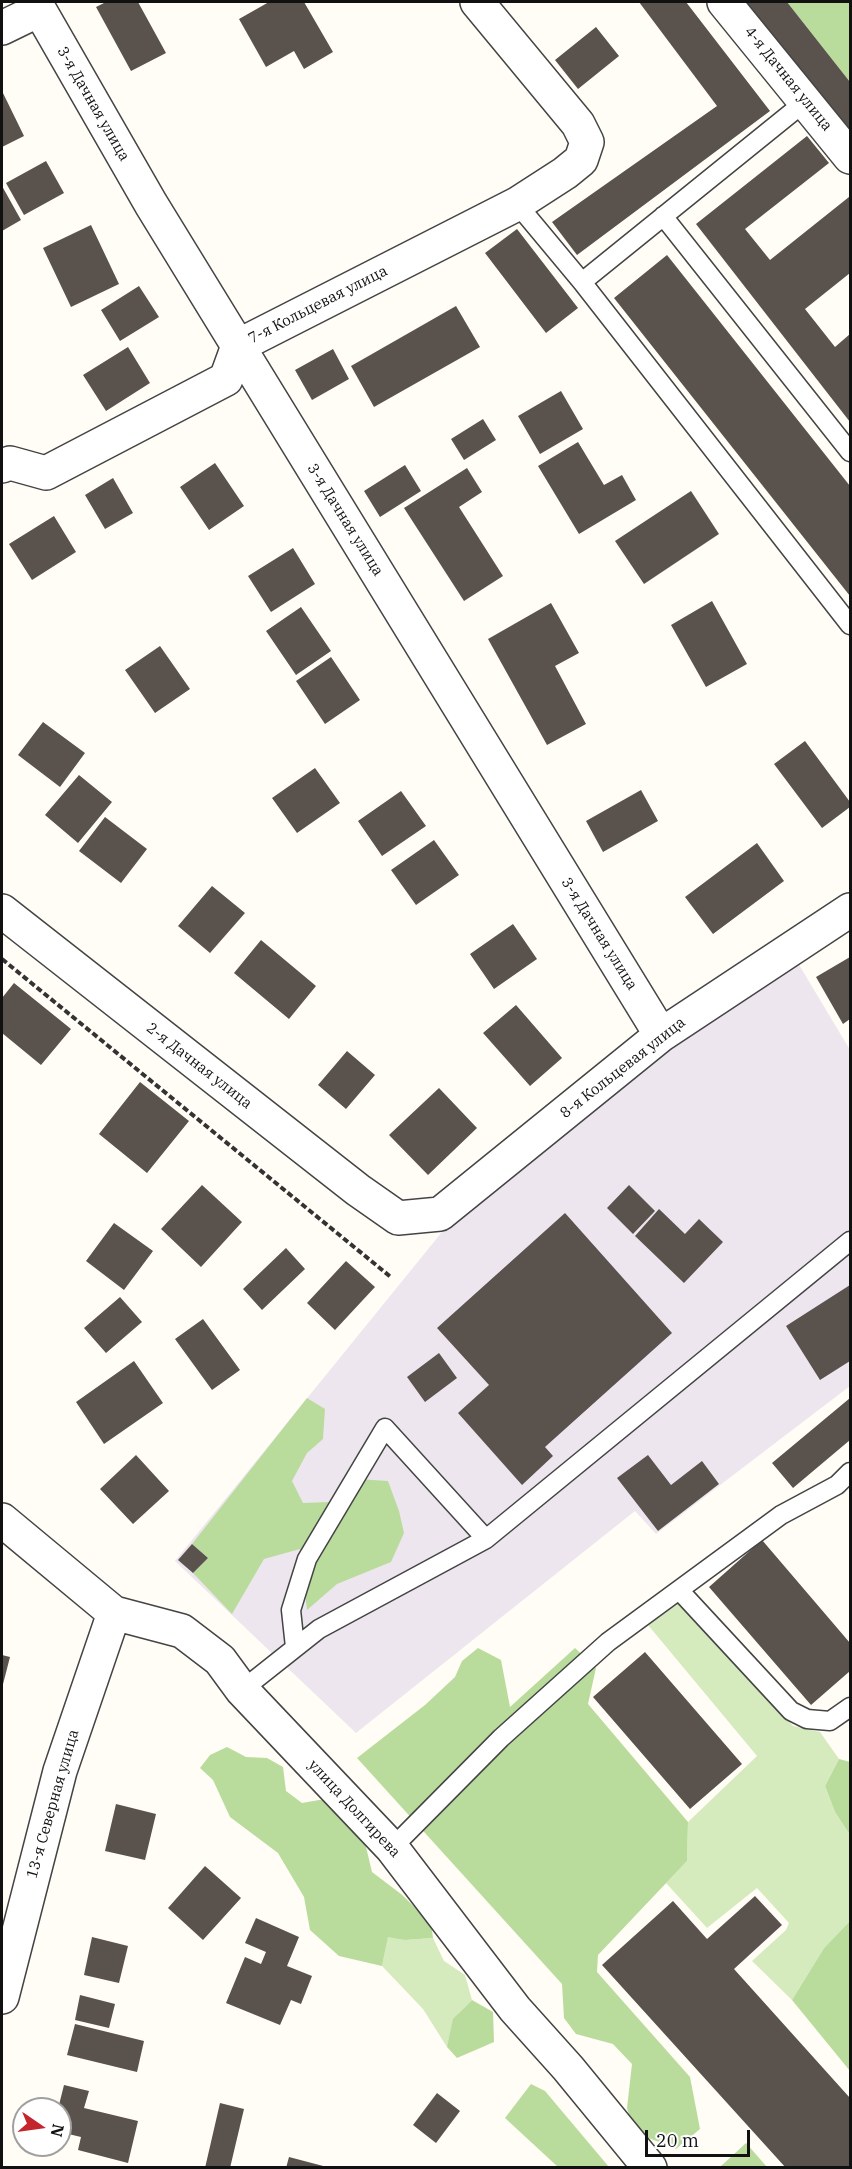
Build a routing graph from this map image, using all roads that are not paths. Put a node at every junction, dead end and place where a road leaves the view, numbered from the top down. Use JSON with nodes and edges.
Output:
{"nodes":[{"id":1,"x":477,"y":2,"type":"edge"},
{"id":2,"x":724,"y":2,"type":"edge"},
{"id":3,"x":37,"y":6,"type":"edge"},
{"id":4,"x":2,"y":28,"type":"edge"},
{"id":5,"x":806,"y":101,"type":"junction"},
{"id":6,"x":850,"y":157,"type":"edge"},
{"id":7,"x":517,"y":204,"type":"junction"},
{"id":8,"x":663,"y":216,"type":"junction"},
{"id":9,"x":582,"y":282,"type":"junction"},
{"id":10,"x":238,"y":346,"type":"junction"},
{"id":11,"x":850,"y":452,"type":"edge"},
{"id":12,"x":2,"y":466,"type":"edge"},
{"id":13,"x":850,"y":625,"type":"edge"},
{"id":14,"x":850,"y":910,"type":"edge"},
{"id":15,"x":2,"y":911,"type":"edge"},
{"id":16,"x":661,"y":1035,"type":"junction"},
{"id":17,"x":398,"y":1218,"type":"joint"},
{"id":18,"x":850,"y":1241,"type":"edge"},
{"id":19,"x":850,"y":1472,"type":"edge"},
{"id":20,"x":2,"y":1520,"type":"edge"},
{"id":21,"x":486,"y":1539,"type":"junction"},
{"id":22,"x":679,"y":1590,"type":"junction"},
{"id":23,"x":114,"y":1614,"type":"junction"},
{"id":24,"x":295,"y":1647,"type":"junction"},
{"id":25,"x":242,"y":1690,"type":"junction"},
{"id":26,"x":850,"y":1707,"type":"edge"},
{"id":27,"x":392,"y":1848,"type":"junction"},
{"id":28,"x":2,"y":1997,"type":"edge"},
{"id":29,"x":650,"y":2168,"type":"edge"}],
"edges":[{"from":1,"to":7,"type":"street","name":"7-я Кольцевая улица"},
{"from":2,"to":5,"type":"street","name":"4-я Дачная улица"},
{"from":3,"to":4,"type":"street"},
{"from":3,"to":10,"type":"street","name":"3-я Дачная улица"},
{"from":5,"to":6,"type":"street","name":"4-я Дачная улица"},
{"from":5,"to":8,"type":"lane"},
{"from":7,"to":9,"type":"lane"},
{"from":7,"to":10,"type":"street","name":"7-я Кольцевая улица"},
{"from":8,"to":9,"type":"lane"},
{"from":8,"to":11,"type":"lane"},
{"from":9,"to":13,"type":"lane"},
{"from":10,"to":12,"type":"street","name":"7-я Кольцевая улица"},
{"from":10,"to":16,"type":"street","name":"3-я Дачная улица"},
{"from":14,"to":16,"type":"street","name":"8-я Кольцевая улица"},
{"from":15,"to":17,"type":"street","name":"2-я Дачная улица"},
{"from":16,"to":17,"type":"street","name":"8-я Кольцевая улица"},
{"from":18,"to":21,"type":"lane"},
{"from":19,"to":22,"type":"lane"},
{"from":20,"to":23,"type":"street","name":"улица Долгирева"},
{"from":21,"to":24,"type":"lane"},
{"from":21,"to":24,"type":"lane"},
{"from":22,"to":26,"type":"lane"},
{"from":22,"to":27,"type":"lane"},
{"from":23,"to":25,"type":"street","name":"улица Долгирева"},
{"from":23,"to":28,"type":"street","name":"13-я Северная улица"},
{"from":24,"to":25,"type":"lane"},
{"from":25,"to":27,"type":"street","name":"улица Долгирева"},
{"from":27,"to":29,"type":"street","name":"улица Долгирева"}]}
